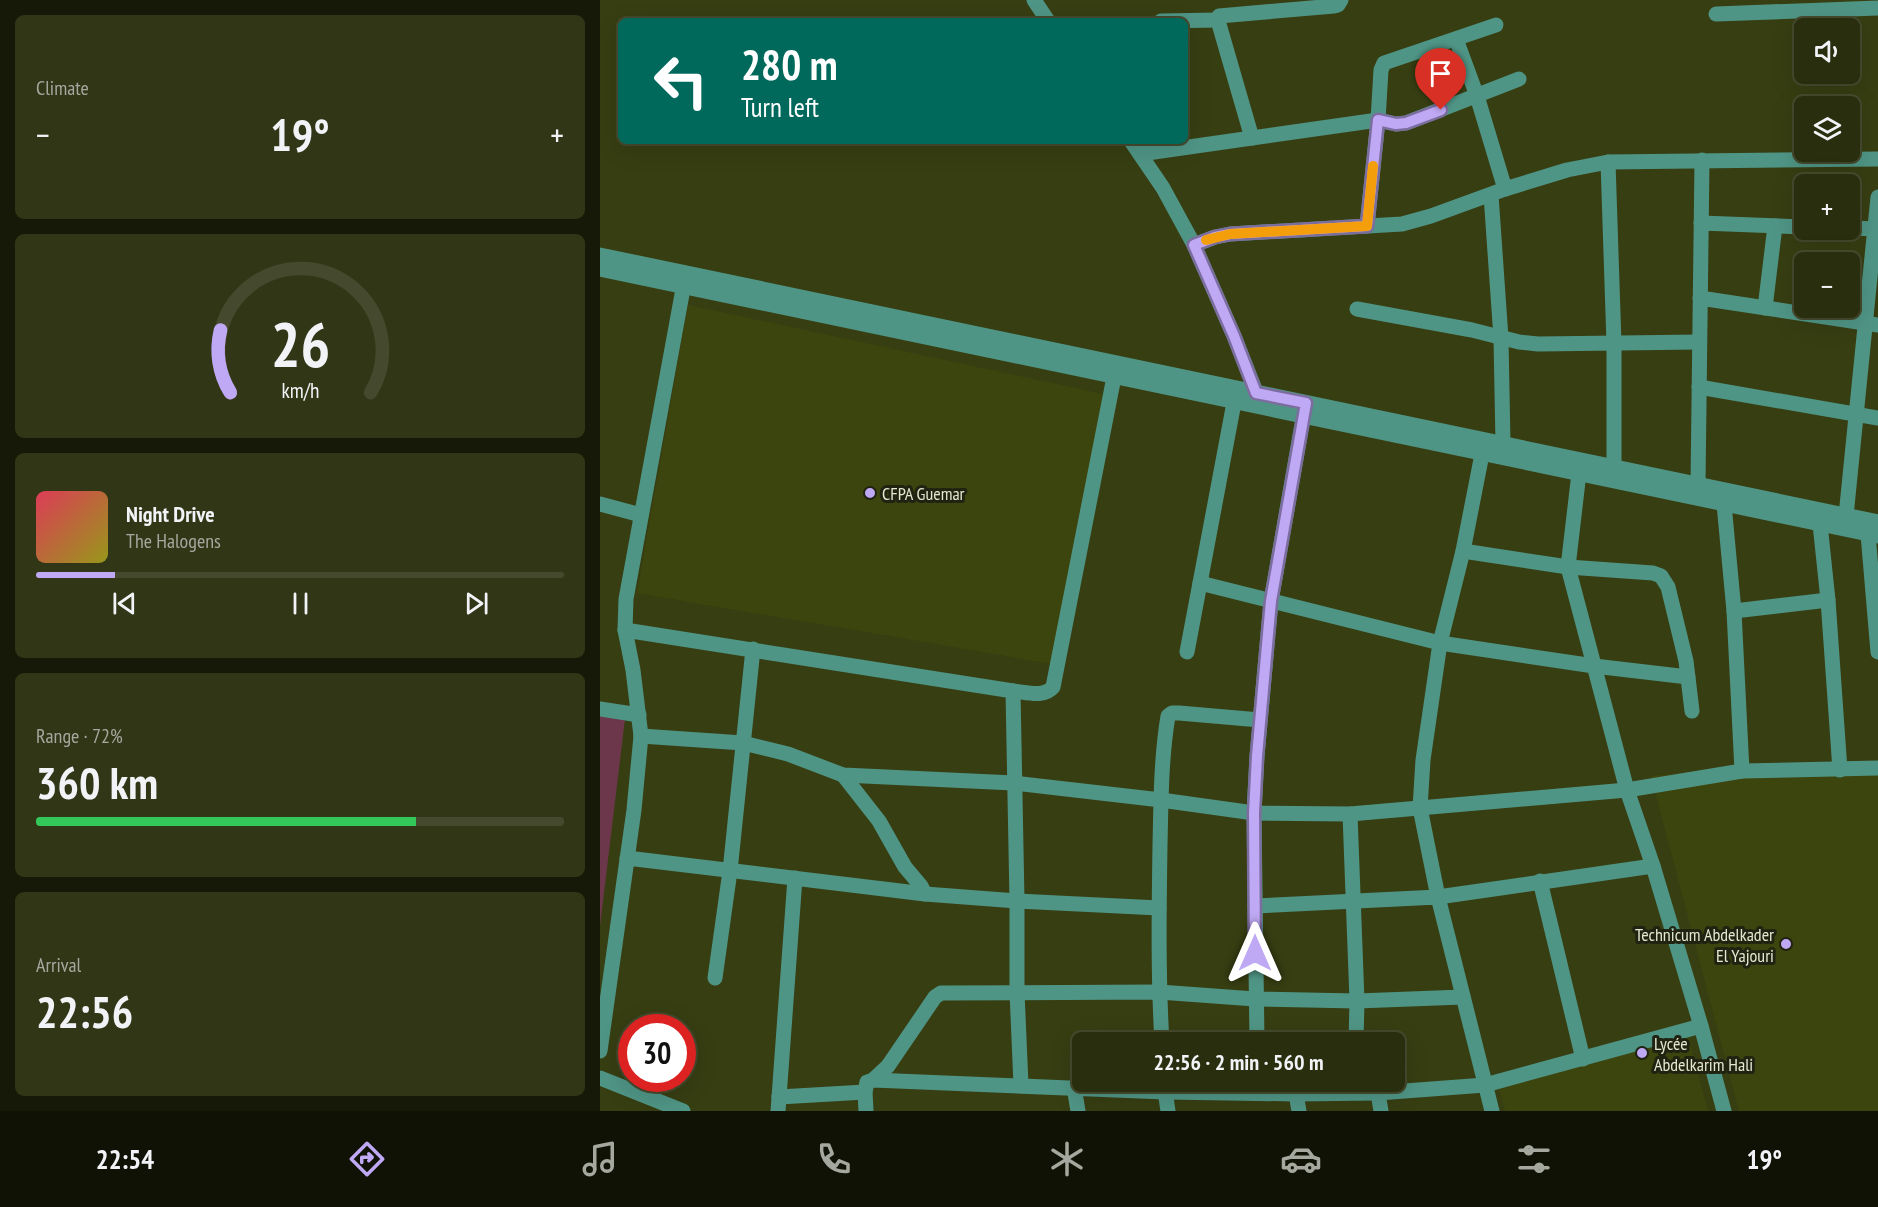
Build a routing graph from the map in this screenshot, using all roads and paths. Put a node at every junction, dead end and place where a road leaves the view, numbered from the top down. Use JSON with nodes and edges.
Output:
{"nodes":[{"id":1,"x":1034,"y":0,"type":"edge"},
{"id":2,"x":1341,"y":0,"type":"edge"},
{"id":3,"x":1878,"y":8,"type":"edge"},
{"id":4,"x":1716,"y":14,"type":"dead end"},
{"id":5,"x":1046,"y":18,"type":"edge"},
{"id":6,"x":1218,"y":20,"type":"junction"},
{"id":7,"x":1188,"y":21,"type":"edge"},
{"id":8,"x":1496,"y":25,"type":"dead end"},
{"id":9,"x":1456,"y":39,"type":"junction"},
{"id":10,"x":1519,"y":79,"type":"dead end"},
{"id":11,"x":1477,"y":96,"type":"junction"},
{"id":12,"x":1378,"y":120,"type":"junction"},
{"id":13,"x":1252,"y":138,"type":"junction"},
{"id":14,"x":1188,"y":143,"type":"edge"},
{"id":15,"x":1175,"y":144,"type":"edge"},
{"id":16,"x":1136,"y":147,"type":"edge"},
{"id":17,"x":1878,"y":159,"type":"edge"},
{"id":18,"x":1702,"y":160,"type":"junction"},
{"id":19,"x":1608,"y":162,"type":"junction"},
{"id":20,"x":1498,"y":192,"type":"junction"},
{"id":21,"x":1878,"y":197,"type":"edge"},
{"id":22,"x":1701,"y":223,"type":"junction"},
{"id":23,"x":1367,"y":226,"type":"junction"},
{"id":24,"x":1775,"y":226,"type":"junction"},
{"id":25,"x":1794,"y":227,"type":"edge"},
{"id":26,"x":1860,"y":228,"type":"edge"},
{"id":27,"x":1876,"y":229,"type":"edge"},
{"id":28,"x":1194,"y":245,"type":"junction"},
{"id":29,"x":600,"y":255,"type":"edge"},
{"id":30,"x":600,"y":269,"type":"edge"},
{"id":31,"x":684,"y":280,"type":"junction"},
{"id":32,"x":1700,"y":298,"type":"junction"},
{"id":33,"x":1766,"y":308,"type":"junction"},
{"id":34,"x":1357,"y":309,"type":"dead end"},
{"id":35,"x":1872,"y":324,"type":"edge"},
{"id":36,"x":1501,"y":338,"type":"junction"},
{"id":37,"x":1699,"y":342,"type":"junction"},
{"id":38,"x":1614,"y":344,"type":"junction"},
{"id":39,"x":1114,"y":377,"type":"junction"},
{"id":40,"x":1699,"y":387,"type":"junction"},
{"id":41,"x":1256,"y":393,"type":"junction"},
{"id":42,"x":1235,"y":395,"type":"junction"},
{"id":43,"x":1305,"y":409,"type":"junction"},
{"id":44,"x":1857,"y":414,"type":"junction"},
{"id":45,"x":1878,"y":418,"type":"edge"},
{"id":46,"x":1503,"y":444,"type":"junction"},
{"id":47,"x":1484,"y":447,"type":"junction"},
{"id":48,"x":1614,"y":466,"type":"junction"},
{"id":49,"x":1579,"y":473,"type":"junction"},
{"id":50,"x":1698,"y":484,"type":"junction"},
{"id":51,"x":600,"y":504,"type":"edge"},
{"id":52,"x":1724,"y":504,"type":"junction"},
{"id":53,"x":641,"y":515,"type":"junction"},
{"id":54,"x":1846,"y":516,"type":"junction"},
{"id":55,"x":1820,"y":524,"type":"junction"},
{"id":56,"x":1875,"y":530,"type":"edge"},
{"id":57,"x":1463,"y":551,"type":"junction"},
{"id":58,"x":1568,"y":567,"type":"junction"},
{"id":59,"x":1200,"y":583,"type":"junction"},
{"id":60,"x":1828,"y":600,"type":"junction"},
{"id":61,"x":1271,"y":601,"type":"junction"},
{"id":62,"x":1734,"y":611,"type":"junction"},
{"id":63,"x":625,"y":630,"type":"junction"},
{"id":64,"x":1440,"y":643,"type":"junction"},
{"id":65,"x":753,"y":649,"type":"junction"},
{"id":66,"x":1187,"y":652,"type":"dead end"},
{"id":67,"x":1878,"y":652,"type":"edge"},
{"id":68,"x":1594,"y":666,"type":"junction"},
{"id":69,"x":1688,"y":677,"type":"junction"},
{"id":70,"x":1013,"y":691,"type":"junction"},
{"id":71,"x":600,"y":709,"type":"edge"},
{"id":72,"x":1692,"y":711,"type":"dead end"},
{"id":73,"x":639,"y":715,"type":"junction"},
{"id":74,"x":1260,"y":720,"type":"junction"},
{"id":75,"x":641,"y":736,"type":"junction"},
{"id":76,"x":743,"y":743,"type":"junction"},
{"id":77,"x":1878,"y":768,"type":"edge"},
{"id":78,"x":1840,"y":770,"type":"junction"},
{"id":79,"x":1742,"y":771,"type":"junction"},
{"id":80,"x":843,"y":775,"type":"junction"},
{"id":81,"x":1014,"y":783,"type":"junction"},
{"id":82,"x":1627,"y":790,"type":"junction"},
{"id":83,"x":1161,"y":800,"type":"junction"},
{"id":84,"x":1420,"y":808,"type":"junction"},
{"id":85,"x":1254,"y":813,"type":"junction"},
{"id":86,"x":1350,"y":814,"type":"junction"},
{"id":87,"x":627,"y":858,"type":"junction"},
{"id":88,"x":1653,"y":866,"type":"junction"},
{"id":89,"x":730,"y":871,"type":"junction"},
{"id":90,"x":795,"y":878,"type":"junction"},
{"id":91,"x":1540,"y":881,"type":"junction"},
{"id":92,"x":925,"y":894,"type":"junction"},
{"id":93,"x":1438,"y":897,"type":"junction"},
{"id":94,"x":1353,"y":900,"type":"junction"},
{"id":95,"x":1017,"y":901,"type":"junction"},
{"id":96,"x":1255,"y":906,"type":"junction"},
{"id":97,"x":1159,"y":908,"type":"junction"},
{"id":98,"x":715,"y":978,"type":"dead end"},
{"id":99,"x":1017,"y":992,"type":"junction"},
{"id":100,"x":1159,"y":992,"type":"junction"},
{"id":101,"x":1463,"y":997,"type":"junction"},
{"id":102,"x":1256,"y":999,"type":"junction"},
{"id":103,"x":1357,"y":1001,"type":"junction"},
{"id":104,"x":602,"y":1022,"type":"edge"},
{"id":105,"x":1701,"y":1026,"type":"junction"},
{"id":106,"x":1161,"y":1032,"type":"edge"},
{"id":107,"x":1257,"y":1032,"type":"edge"},
{"id":108,"x":1356,"y":1032,"type":"edge"},
{"id":109,"x":600,"y":1051,"type":"edge"},
{"id":110,"x":1583,"y":1059,"type":"junction"},
{"id":111,"x":600,"y":1078,"type":"edge"},
{"id":112,"x":1485,"y":1084,"type":"junction"},
{"id":113,"x":1021,"y":1085,"type":"junction"},
{"id":114,"x":869,"y":1086,"type":"junction"},
{"id":115,"x":1072,"y":1087,"type":"edge"},
{"id":116,"x":1075,"y":1092,"type":"edge"},
{"id":117,"x":1166,"y":1092,"type":"edge"},
{"id":118,"x":1284,"y":1092,"type":"edge"},
{"id":119,"x":1313,"y":1092,"type":"edge"},
{"id":120,"x":1374,"y":1092,"type":"edge"},
{"id":121,"x":1378,"y":1093,"type":"junction"},
{"id":122,"x":1296,"y":1094,"type":"junction"},
{"id":123,"x":778,"y":1104,"type":"edge"},
{"id":124,"x":683,"y":1111,"type":"edge"},
{"id":125,"x":866,"y":1111,"type":"edge"},
{"id":126,"x":1078,"y":1111,"type":"edge"},
{"id":127,"x":1168,"y":1111,"type":"edge"},
{"id":128,"x":1299,"y":1111,"type":"edge"},
{"id":129,"x":1381,"y":1111,"type":"edge"},
{"id":130,"x":1492,"y":1111,"type":"edge"},
{"id":131,"x":1724,"y":1111,"type":"edge"}],
"edges":[{"from":1,"to":5,"type":"street"},
{"from":2,"to":6,"type":"street"},
{"from":3,"to":4,"type":"street"},
{"from":6,"to":7,"type":"street"},
{"from":6,"to":13,"type":"street"},
{"from":8,"to":9,"type":"street"},
{"from":9,"to":11,"type":"street"},
{"from":9,"to":12,"type":"street"},
{"from":10,"to":11,"type":"street"},
{"from":11,"to":12,"type":"street"},
{"from":11,"to":20,"type":"street"},
{"from":12,"to":13,"type":"street"},
{"from":12,"to":23,"type":"street"},
{"from":13,"to":14,"type":"street"},
{"from":15,"to":16,"type":"street"},
{"from":16,"to":28,"type":"street"},
{"from":17,"to":18,"type":"street"},
{"from":18,"to":19,"type":"street"},
{"from":18,"to":22,"type":"street"},
{"from":19,"to":20,"type":"street"},
{"from":19,"to":38,"type":"street"},
{"from":20,"to":23,"type":"street"},
{"from":20,"to":36,"type":"street"},
{"from":21,"to":27,"type":"street"},
{"from":22,"to":24,"type":"street"},
{"from":22,"to":32,"type":"street"},
{"from":23,"to":28,"type":"street"},
{"from":24,"to":25,"type":"street"},
{"from":24,"to":33,"type":"street"},
{"from":26,"to":27,"type":"street"},
{"from":27,"to":35,"type":"street"},
{"from":28,"to":41,"type":"street"},
{"from":29,"to":31,"type":"street"},
{"from":30,"to":31,"type":"street"},
{"from":31,"to":39,"type":"street"},
{"from":31,"to":42,"type":"street"},
{"from":31,"to":53,"type":"street"},
{"from":32,"to":33,"type":"street"},
{"from":32,"to":37,"type":"street"},
{"from":33,"to":35,"type":"street"},
{"from":34,"to":36,"type":"street"},
{"from":35,"to":44,"type":"street"},
{"from":36,"to":38,"type":"street"},
{"from":36,"to":46,"type":"street"},
{"from":37,"to":38,"type":"street"},
{"from":37,"to":40,"type":"street"},
{"from":38,"to":48,"type":"street"},
{"from":39,"to":42,"type":"street"},
{"from":39,"to":70,"type":"street"},
{"from":40,"to":44,"type":"street"},
{"from":40,"to":50,"type":"street"},
{"from":41,"to":42,"type":"street"},
{"from":41,"to":43,"type":"street"},
{"from":42,"to":43,"type":"street"},
{"from":42,"to":59,"type":"street"},
{"from":43,"to":47,"type":"street"},
{"from":43,"to":61,"type":"street"},
{"from":44,"to":45,"type":"street"},
{"from":44,"to":54,"type":"street"},
{"from":46,"to":47,"type":"street"},
{"from":46,"to":48,"type":"street"},
{"from":47,"to":49,"type":"street"},
{"from":47,"to":57,"type":"street"},
{"from":48,"to":50,"type":"street"},
{"from":49,"to":52,"type":"street"},
{"from":49,"to":58,"type":"street"},
{"from":50,"to":54,"type":"street"},
{"from":51,"to":53,"type":"street"},
{"from":52,"to":55,"type":"street"},
{"from":52,"to":62,"type":"street"},
{"from":53,"to":63,"type":"street"},
{"from":54,"to":56,"type":"street"},
{"from":55,"to":56,"type":"street"},
{"from":55,"to":60,"type":"street"},
{"from":56,"to":67,"type":"street"},
{"from":57,"to":58,"type":"street"},
{"from":57,"to":64,"type":"street"},
{"from":58,"to":68,"type":"street"},
{"from":58,"to":69,"type":"street"},
{"from":59,"to":61,"type":"street"},
{"from":59,"to":66,"type":"street"},
{"from":60,"to":62,"type":"street"},
{"from":60,"to":78,"type":"street"},
{"from":61,"to":64,"type":"street"},
{"from":61,"to":74,"type":"street"},
{"from":62,"to":79,"type":"street"},
{"from":63,"to":65,"type":"street"},
{"from":63,"to":73,"type":"street"},
{"from":64,"to":68,"type":"street"},
{"from":64,"to":84,"type":"street"},
{"from":65,"to":70,"type":"street"},
{"from":65,"to":76,"type":"street"},
{"from":68,"to":69,"type":"street"},
{"from":68,"to":82,"type":"street"},
{"from":69,"to":72,"type":"street"},
{"from":70,"to":81,"type":"street"},
{"from":71,"to":73,"type":"street"},
{"from":73,"to":75,"type":"street"},
{"from":74,"to":83,"type":"street"},
{"from":74,"to":85,"type":"street"},
{"from":75,"to":76,"type":"street"},
{"from":75,"to":87,"type":"street"},
{"from":76,"to":80,"type":"street"},
{"from":76,"to":89,"type":"street"},
{"from":77,"to":78,"type":"street"},
{"from":78,"to":79,"type":"street"},
{"from":79,"to":82,"type":"street"},
{"from":80,"to":81,"type":"street"},
{"from":80,"to":92,"type":"street"},
{"from":81,"to":83,"type":"street"},
{"from":81,"to":95,"type":"street"},
{"from":82,"to":84,"type":"street"},
{"from":82,"to":88,"type":"street"},
{"from":83,"to":85,"type":"street"},
{"from":83,"to":97,"type":"street"},
{"from":84,"to":86,"type":"street"},
{"from":84,"to":93,"type":"street"},
{"from":85,"to":86,"type":"street"},
{"from":85,"to":96,"type":"street"},
{"from":86,"to":94,"type":"street"},
{"from":87,"to":89,"type":"street"},
{"from":87,"to":104,"type":"street"},
{"from":88,"to":91,"type":"street"},
{"from":88,"to":105,"type":"street"},
{"from":89,"to":90,"type":"street"},
{"from":89,"to":98,"type":"street"},
{"from":90,"to":92,"type":"street"},
{"from":90,"to":123,"type":"street"},
{"from":91,"to":93,"type":"street"},
{"from":91,"to":110,"type":"street"},
{"from":92,"to":95,"type":"street"},
{"from":93,"to":94,"type":"street"},
{"from":93,"to":101,"type":"street"},
{"from":94,"to":96,"type":"street"},
{"from":94,"to":103,"type":"street"},
{"from":95,"to":97,"type":"street"},
{"from":95,"to":99,"type":"street"},
{"from":96,"to":102,"type":"street"},
{"from":97,"to":100,"type":"street"},
{"from":99,"to":100,"type":"street"},
{"from":99,"to":113,"type":"street"},
{"from":99,"to":114,"type":"street"},
{"from":100,"to":102,"type":"street"},
{"from":100,"to":106,"type":"street"},
{"from":101,"to":103,"type":"street"},
{"from":101,"to":112,"type":"street"},
{"from":102,"to":103,"type":"street"},
{"from":102,"to":107,"type":"street"},
{"from":103,"to":108,"type":"street"},
{"from":104,"to":109,"type":"street"},
{"from":105,"to":110,"type":"street"},
{"from":105,"to":131,"type":"street"},
{"from":110,"to":112,"type":"street"},
{"from":111,"to":124,"type":"street"},
{"from":112,"to":121,"type":"street"},
{"from":112,"to":130,"type":"street"},
{"from":113,"to":114,"type":"street"},
{"from":113,"to":115,"type":"street"},
{"from":114,"to":123,"type":"street"},
{"from":114,"to":125,"type":"street"},
{"from":116,"to":126,"type":"street"},
{"from":117,"to":127,"type":"street"},
{"from":118,"to":122,"type":"street"},
{"from":119,"to":122,"type":"street"},
{"from":120,"to":121,"type":"street"},
{"from":121,"to":129,"type":"street"},
{"from":122,"to":128,"type":"street"}]}
